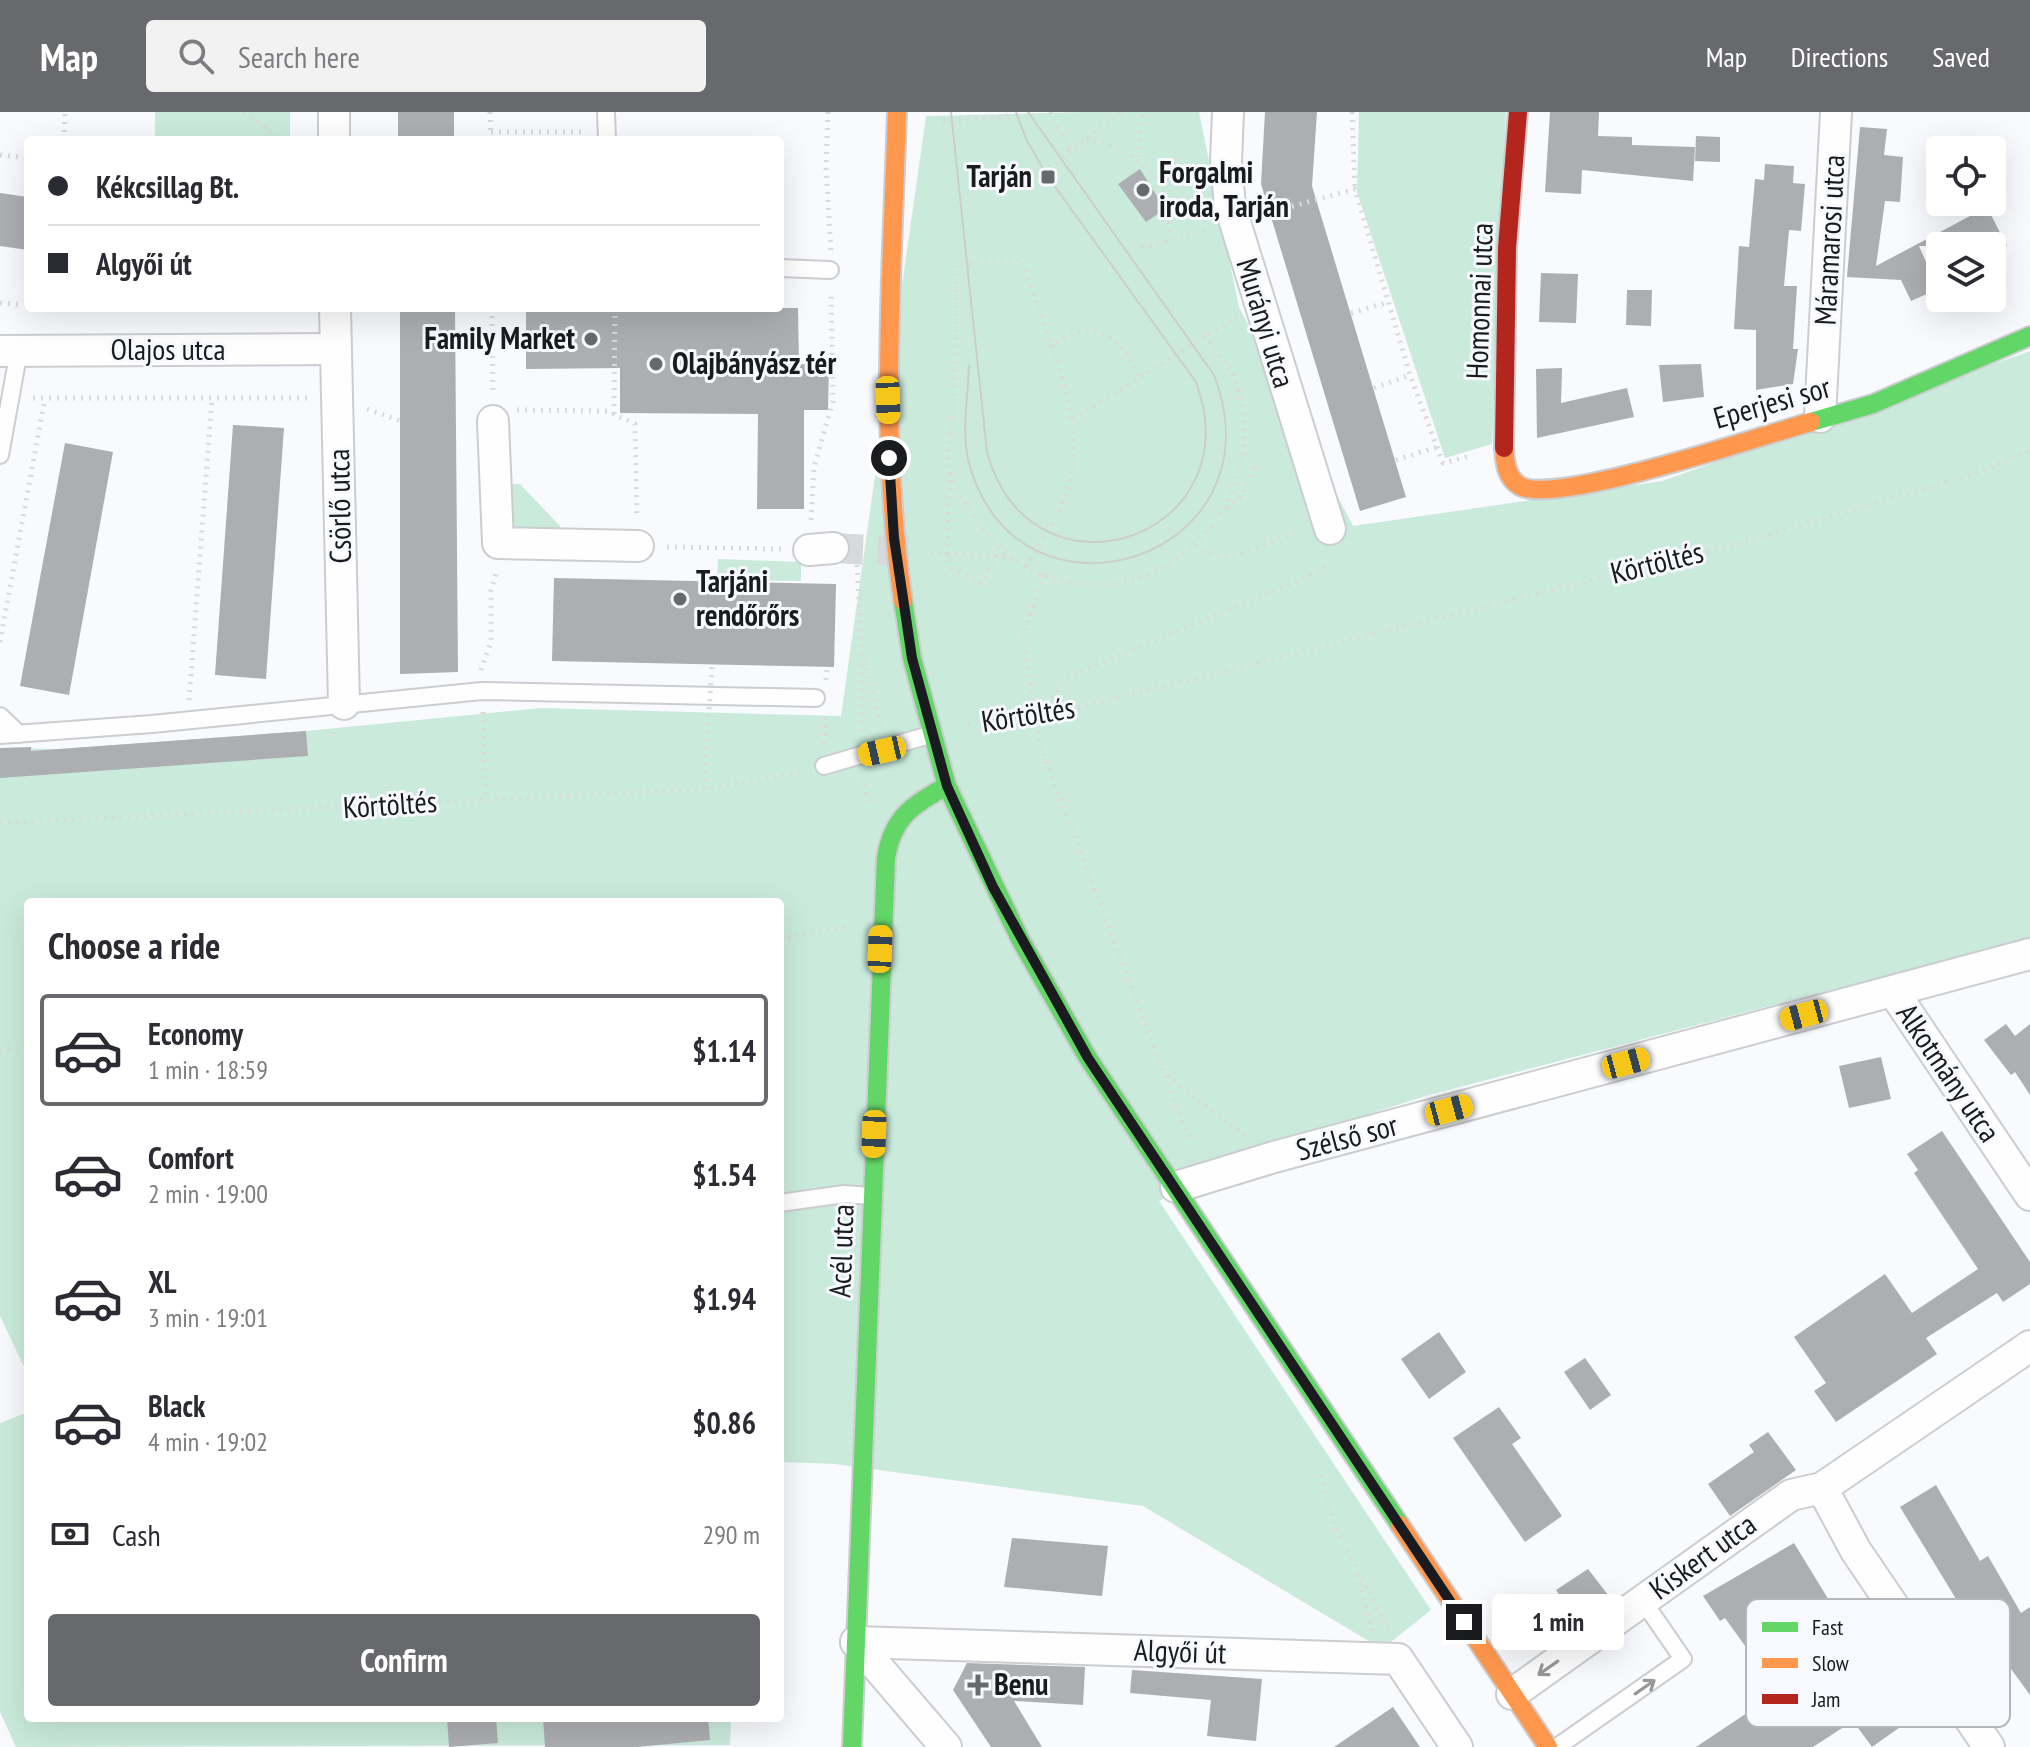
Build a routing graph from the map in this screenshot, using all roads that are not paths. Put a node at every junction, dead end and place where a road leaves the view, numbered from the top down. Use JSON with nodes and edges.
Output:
{"nodes":[{"id":1,"x":334,"y":112,"type":"edge"},
{"id":2,"x":606,"y":112,"type":"edge"},
{"id":3,"x":897,"y":112,"type":"edge"},
{"id":4,"x":1228,"y":112,"type":"edge"},
{"id":5,"x":1518,"y":112,"type":"edge"},
{"id":6,"x":1836,"y":112,"type":"edge"},
{"id":7,"x":334,"y":136,"type":"edge"},
{"id":8,"x":607,"y":136,"type":"edge"},
{"id":9,"x":784,"y":268,"type":"edge"},
{"id":10,"x":830,"y":270,"type":"road end"},
{"id":11,"x":335,"y":312,"type":"edge"},
{"id":12,"x":2030,"y":336,"type":"edge"},
{"id":13,"x":335,"y":349,"type":"junction"},
{"id":14,"x":10,"y":350,"type":"edge"},
{"id":15,"x":493,"y":415,"type":"road end"},
{"id":16,"x":1820,"y":417,"type":"junction"},
{"id":17,"x":0,"y":455,"type":"edge"},
{"id":18,"x":1520,"y":486,"type":"joint"},
{"id":19,"x":1329,"y":525,"type":"road end"},
{"id":20,"x":638,"y":546,"type":"road end"},
{"id":21,"x":816,"y":698,"type":"dead end"},
{"id":22,"x":344,"y":704,"type":"junction"},
{"id":23,"x":0,"y":716,"type":"edge"},
{"id":24,"x":932,"y":733,"type":"junction"},
{"id":25,"x":19,"y":734,"type":"junction"},
{"id":26,"x":0,"y":735,"type":"edge"},
{"id":27,"x":824,"y":766,"type":"road end"},
{"id":28,"x":947,"y":786,"type":"junction"},
{"id":29,"x":2030,"y":954,"type":"edge"},
{"id":30,"x":1893,"y":991,"type":"junction"},
{"id":31,"x":1190,"y":1183,"type":"junction"},
{"id":32,"x":2030,"y":1195,"type":"edge"},
{"id":33,"x":872,"y":1196,"type":"junction"},
{"id":34,"x":784,"y":1202,"type":"edge"},
{"id":35,"x":2030,"y":1346,"type":"edge"},
{"id":36,"x":1822,"y":1488,"type":"junction"},
{"id":37,"x":1889,"y":1599,"type":"edge"},
{"id":38,"x":1643,"y":1601,"type":"junction"},
{"id":39,"x":856,"y":1642,"type":"junction"},
{"id":40,"x":1512,"y":1694,"type":"junction"},
{"id":41,"x":1975,"y":1727,"type":"edge"},
{"id":42,"x":852,"y":1747,"type":"edge"},
{"id":43,"x":946,"y":1747,"type":"edge"},
{"id":44,"x":1457,"y":1747,"type":"edge"},
{"id":45,"x":1548,"y":1747,"type":"edge"},
{"id":46,"x":1557,"y":1747,"type":"edge"},
{"id":47,"x":1989,"y":1747,"type":"edge"}],
"edges":[{"from":1,"to":7,"type":"street"},
{"from":2,"to":8,"type":"lane"},
{"from":3,"to":24,"type":"street"},
{"from":4,"to":19,"type":"street","name":"Murányi utca"},
{"from":5,"to":18,"type":"street","name":"Homonnai utca"},
{"from":6,"to":16,"type":"street","name":"Máramarosi utca"},
{"from":9,"to":10,"type":"lane"},
{"from":11,"to":13,"type":"street","name":"Csörlő utca"},
{"from":12,"to":16,"type":"street","name":"Eperjesi sor"},
{"from":13,"to":14,"type":"street","name":"Olajos utca"},
{"from":13,"to":22,"type":"street","name":"Csörlő utca"},
{"from":14,"to":17,"type":"lane"},
{"from":15,"to":20,"type":"street"},
{"from":16,"to":18,"type":"street","name":"Eperjesi sor"},
{"from":21,"to":22,"type":"lane"},
{"from":22,"to":25,"type":"lane"},
{"from":23,"to":25,"type":"lane"},
{"from":24,"to":27,"type":"lane"},
{"from":24,"to":28,"type":"street"},
{"from":25,"to":26,"type":"lane"},
{"from":28,"to":31,"type":"street"},
{"from":28,"to":33,"type":"street","name":"Acél utca"},
{"from":29,"to":30,"type":"street","name":"Szélső sor"},
{"from":30,"to":31,"type":"street","name":"Szélső sor"},
{"from":30,"to":32,"type":"street","name":"Alkotmány utca"},
{"from":31,"to":40,"type":"street"},
{"from":33,"to":34,"type":"lane"},
{"from":33,"to":39,"type":"street","name":"Acél utca"},
{"from":35,"to":36,"type":"street","name":"Kiskert utca"},
{"from":36,"to":37,"type":"street"},
{"from":36,"to":38,"type":"street","name":"Kiskert utca"},
{"from":38,"to":40,"type":"street","name":"Kiskert utca","one_way":true},
{"from":46,"to":38,"type":"lane","one_way":true},
{"from":39,"to":42,"type":"street","name":"Acél utca"},
{"from":39,"to":43,"type":"street"},
{"from":39,"to":44,"type":"street","name":"Algyői út"},
{"from":40,"to":45,"type":"street"},
{"from":41,"to":47,"type":"street"}]}
